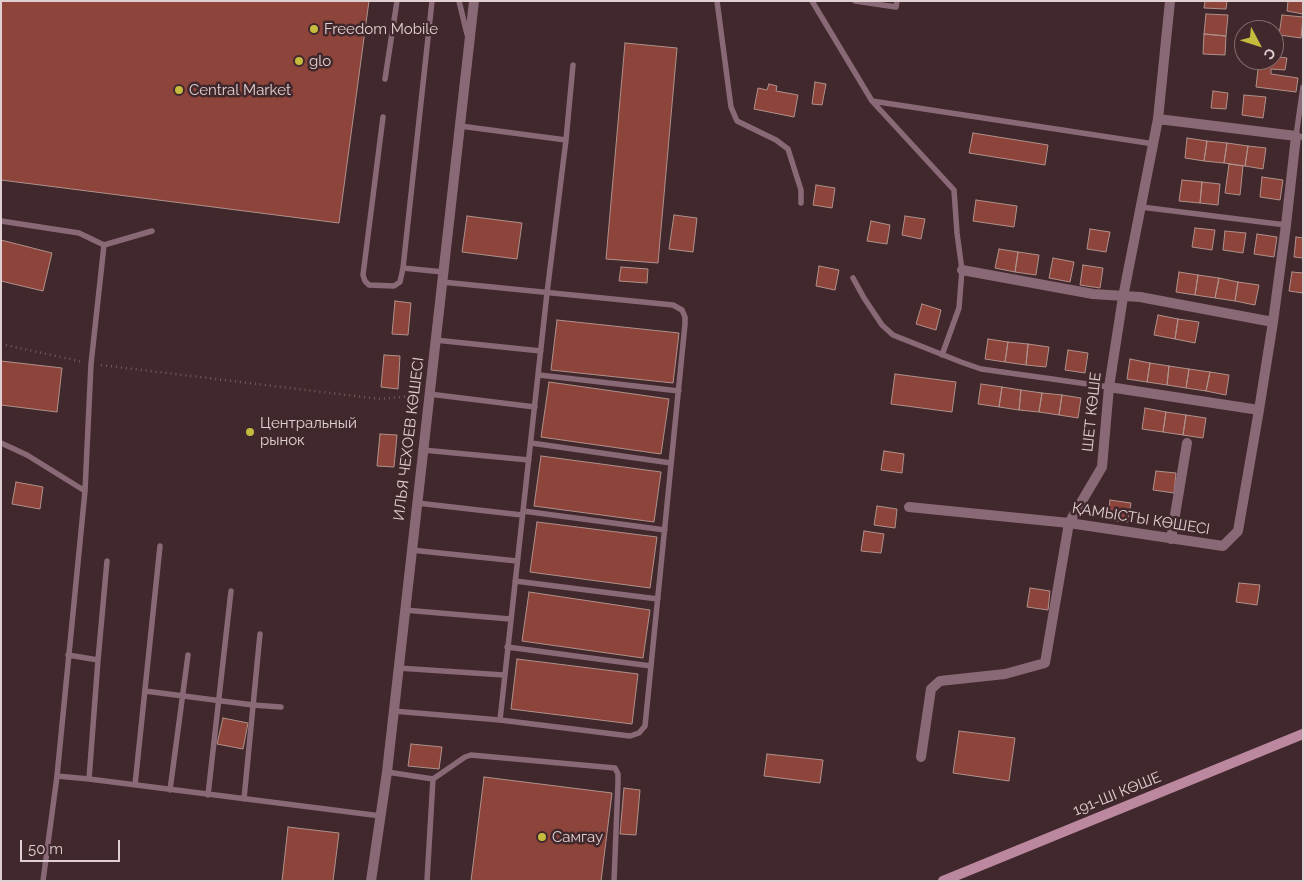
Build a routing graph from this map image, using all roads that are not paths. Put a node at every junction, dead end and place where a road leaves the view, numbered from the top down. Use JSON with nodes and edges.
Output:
{"nodes":[{"id":1,"x":397,"y":1,"type":"edge"},
{"id":2,"x":432,"y":1,"type":"edge"},
{"id":3,"x":459,"y":1,"type":"edge"},
{"id":4,"x":474,"y":1,"type":"edge"},
{"id":5,"x":717,"y":1,"type":"edge"},
{"id":6,"x":812,"y":1,"type":"edge"},
{"id":7,"x":855,"y":1,"type":"edge"},
{"id":8,"x":897,"y":1,"type":"edge"},
{"id":9,"x":1170,"y":1,"type":"edge"},
{"id":10,"x":470,"y":43,"type":"junction"},
{"id":11,"x":573,"y":65,"type":"dead end"},
{"id":12,"x":385,"y":79,"type":"dead end"},
{"id":13,"x":1303,"y":87,"type":"edge"},
{"id":14,"x":872,"y":100,"type":"junction"},
{"id":15,"x":383,"y":117,"type":"dead end"},
{"id":16,"x":1158,"y":119,"type":"junction"},
{"id":17,"x":460,"y":126,"type":"junction"},
{"id":18,"x":1299,"y":137,"type":"edge"},
{"id":19,"x":566,"y":140,"type":"junction"},
{"id":20,"x":1154,"y":144,"type":"junction"},
{"id":21,"x":801,"y":203,"type":"dead end"},
{"id":22,"x":1141,"y":207,"type":"junction"},
{"id":23,"x":1,"y":220,"type":"edge"},
{"id":24,"x":1286,"y":225,"type":"junction"},
{"id":25,"x":152,"y":231,"type":"dead end"},
{"id":26,"x":104,"y":245,"type":"junction"},
{"id":27,"x":403,"y":268,"type":"junction"},
{"id":28,"x":962,"y":270,"type":"junction"},
{"id":29,"x":443,"y":277,"type":"junction"},
{"id":30,"x":853,"y":278,"type":"dead end"},
{"id":31,"x":547,"y":293,"type":"junction"},
{"id":32,"x":1123,"y":297,"type":"junction"},
{"id":33,"x":1273,"y":322,"type":"junction"},
{"id":34,"x":435,"y":340,"type":"junction"},
{"id":35,"x":542,"y":350,"type":"junction"},
{"id":36,"x":942,"y":355,"type":"junction"},
{"id":37,"x":539,"y":375,"type":"junction"},
{"id":38,"x":1109,"y":387,"type":"junction"},
{"id":39,"x":679,"y":392,"type":"junction"},
{"id":40,"x":429,"y":394,"type":"junction"},
{"id":41,"x":535,"y":407,"type":"junction"},
{"id":42,"x":1259,"y":410,"type":"junction"},
{"id":43,"x":531,"y":443,"type":"junction"},
{"id":44,"x":1187,"y":443,"type":"dead end"},
{"id":45,"x":1,"y":444,"type":"edge"},
{"id":46,"x":423,"y":450,"type":"junction"},
{"id":47,"x":529,"y":460,"type":"junction"},
{"id":48,"x":672,"y":463,"type":"junction"},
{"id":49,"x":85,"y":491,"type":"junction"},
{"id":50,"x":417,"y":503,"type":"junction"},
{"id":51,"x":910,"y":507,"type":"dead end"},
{"id":52,"x":523,"y":513,"type":"junction"},
{"id":53,"x":1069,"y":523,"type":"junction"},
{"id":54,"x":665,"y":530,"type":"junction"},
{"id":55,"x":1171,"y":539,"type":"junction"},
{"id":56,"x":160,"y":546,"type":"dead end"},
{"id":57,"x":411,"y":550,"type":"junction"},
{"id":58,"x":106,"y":561,"type":"dead end"},
{"id":59,"x":517,"y":561,"type":"junction"},
{"id":60,"x":515,"y":581,"type":"junction"},
{"id":61,"x":231,"y":591,"type":"dead end"},
{"id":62,"x":658,"y":599,"type":"junction"},
{"id":63,"x":404,"y":610,"type":"junction"},
{"id":64,"x":510,"y":619,"type":"junction"},
{"id":65,"x":260,"y":634,"type":"dead end"},
{"id":66,"x":507,"y":647,"type":"junction"},
{"id":67,"x":68,"y":655,"type":"junction"},
{"id":68,"x":188,"y":655,"type":"dead end"},
{"id":69,"x":98,"y":660,"type":"junction"},
{"id":70,"x":651,"y":666,"type":"junction"},
{"id":71,"x":398,"y":668,"type":"junction"},
{"id":72,"x":504,"y":675,"type":"junction"},
{"id":73,"x":145,"y":691,"type":"junction"},
{"id":74,"x":183,"y":695,"type":"junction"},
{"id":75,"x":219,"y":701,"type":"junction"},
{"id":76,"x":253,"y":705,"type":"junction"},
{"id":77,"x":280,"y":707,"type":"dead end"},
{"id":78,"x":393,"y":711,"type":"junction"},
{"id":79,"x":500,"y":720,"type":"junction"},
{"id":80,"x":1303,"y":734,"type":"edge"},
{"id":81,"x":921,"y":757,"type":"dead end"},
{"id":82,"x":387,"y":772,"type":"junction"},
{"id":83,"x":57,"y":776,"type":"junction"},
{"id":84,"x":89,"y":779,"type":"junction"},
{"id":85,"x":433,"y":779,"type":"junction"},
{"id":86,"x":135,"y":785,"type":"junction"},
{"id":87,"x":170,"y":790,"type":"junction"},
{"id":88,"x":208,"y":795,"type":"junction"},
{"id":89,"x":244,"y":799,"type":"junction"},
{"id":90,"x":381,"y":816,"type":"junction"},
{"id":91,"x":42,"y":881,"type":"edge"},
{"id":92,"x":371,"y":881,"type":"edge"},
{"id":93,"x":427,"y":881,"type":"edge"},
{"id":94,"x":614,"y":881,"type":"edge"},
{"id":95,"x":943,"y":881,"type":"edge"}],
"edges":[{"from":1,"to":12,"type":"lane"},
{"from":2,"to":27,"type":"lane"},
{"from":3,"to":10,"type":"lane"},
{"from":4,"to":10,"type":"street","name":"ИЛЬЯ ЧЕХОЕВ КӨШЕСІ"},
{"from":5,"to":21,"type":"lane"},
{"from":6,"to":14,"type":"lane"},
{"from":7,"to":8,"type":"lane"},
{"from":9,"to":16,"type":"street","name":"ШЕТ КӨШЕ"},
{"from":10,"to":17,"type":"street","name":"ИЛЬЯ ЧЕХОЕВ КӨШЕСІ"},
{"from":11,"to":19,"type":"lane"},
{"from":13,"to":18,"type":"lane"},
{"from":14,"to":20,"type":"lane"},
{"from":14,"to":28,"type":"lane"},
{"from":15,"to":27,"type":"lane"},
{"from":16,"to":18,"type":"street"},
{"from":16,"to":20,"type":"street","name":"ШЕТ КӨШЕ"},
{"from":17,"to":19,"type":"lane"},
{"from":17,"to":29,"type":"street","name":"ИЛЬЯ ЧЕХОЕВ КӨШЕСІ"},
{"from":18,"to":24,"type":"street","name":"ҚАМЫСТЫ КӨШЕСІ"},
{"from":19,"to":31,"type":"lane"},
{"from":20,"to":22,"type":"street","name":"ШЕТ КӨШЕ"},
{"from":22,"to":24,"type":"lane"},
{"from":22,"to":32,"type":"street","name":"ШЕТ КӨШЕ"},
{"from":23,"to":26,"type":"lane"},
{"from":24,"to":33,"type":"street","name":"ҚАМЫСТЫ КӨШЕСІ"},
{"from":25,"to":26,"type":"lane"},
{"from":26,"to":49,"type":"lane"},
{"from":27,"to":29,"type":"lane"},
{"from":28,"to":32,"type":"street"},
{"from":28,"to":36,"type":"lane"},
{"from":29,"to":31,"type":"lane"},
{"from":29,"to":34,"type":"street","name":"ИЛЬЯ ЧЕХОЕВ КӨШЕСІ"},
{"from":30,"to":36,"type":"lane"},
{"from":31,"to":35,"type":"lane"},
{"from":31,"to":39,"type":"lane"},
{"from":32,"to":33,"type":"street"},
{"from":32,"to":38,"type":"street","name":"ШЕТ КӨШЕ"},
{"from":33,"to":42,"type":"street","name":"ҚАМЫСТЫ КӨШЕСІ"},
{"from":34,"to":35,"type":"lane"},
{"from":34,"to":40,"type":"street","name":"ИЛЬЯ ЧЕХОЕВ КӨШЕСІ"},
{"from":35,"to":37,"type":"lane"},
{"from":36,"to":38,"type":"lane"},
{"from":37,"to":39,"type":"lane"},
{"from":37,"to":41,"type":"lane"},
{"from":38,"to":42,"type":"street"},
{"from":38,"to":53,"type":"street","name":"ШЕТ КӨШЕ"},
{"from":39,"to":48,"type":"lane"},
{"from":40,"to":41,"type":"lane"},
{"from":40,"to":46,"type":"street","name":"ИЛЬЯ ЧЕХОЕВ КӨШЕСІ"},
{"from":41,"to":43,"type":"lane"},
{"from":42,"to":55,"type":"street","name":"ҚАМЫСТЫ КӨШЕСІ"},
{"from":43,"to":47,"type":"lane"},
{"from":43,"to":48,"type":"lane"},
{"from":44,"to":55,"type":"street"},
{"from":45,"to":49,"type":"lane"},
{"from":46,"to":47,"type":"lane"},
{"from":46,"to":50,"type":"street","name":"ИЛЬЯ ЧЕХОЕВ КӨШЕСІ"},
{"from":47,"to":52,"type":"lane"},
{"from":48,"to":54,"type":"lane"},
{"from":49,"to":67,"type":"lane"},
{"from":50,"to":52,"type":"lane"},
{"from":50,"to":57,"type":"street","name":"ИЛЬЯ ЧЕХОЕВ КӨШЕСІ"},
{"from":51,"to":53,"type":"street","name":"ҚАМЫСТЫ КӨШЕСІ"},
{"from":52,"to":54,"type":"lane"},
{"from":52,"to":59,"type":"lane"},
{"from":53,"to":55,"type":"street","name":"ҚАМЫСТЫ КӨШЕСІ"},
{"from":53,"to":81,"type":"street","name":"ШЕТ КӨШЕ"},
{"from":54,"to":62,"type":"lane"},
{"from":56,"to":73,"type":"lane"},
{"from":57,"to":59,"type":"lane"},
{"from":57,"to":63,"type":"street","name":"ИЛЬЯ ЧЕХОЕВ КӨШЕСІ"},
{"from":58,"to":69,"type":"lane"},
{"from":59,"to":60,"type":"lane"},
{"from":60,"to":62,"type":"lane"},
{"from":60,"to":64,"type":"lane"},
{"from":61,"to":75,"type":"lane"},
{"from":62,"to":70,"type":"lane"},
{"from":63,"to":64,"type":"lane"},
{"from":63,"to":71,"type":"street","name":"ИЛЬЯ ЧЕХОЕВ КӨШЕСІ"},
{"from":64,"to":66,"type":"lane"},
{"from":65,"to":76,"type":"lane"},
{"from":66,"to":70,"type":"lane"},
{"from":66,"to":72,"type":"lane"},
{"from":67,"to":69,"type":"lane"},
{"from":67,"to":83,"type":"lane"},
{"from":68,"to":74,"type":"lane"},
{"from":69,"to":84,"type":"lane"},
{"from":70,"to":79,"type":"lane"},
{"from":71,"to":72,"type":"lane"},
{"from":71,"to":78,"type":"street","name":"ИЛЬЯ ЧЕХОЕВ КӨШЕСІ"},
{"from":72,"to":79,"type":"lane"},
{"from":73,"to":74,"type":"lane"},
{"from":73,"to":86,"type":"lane"},
{"from":74,"to":75,"type":"lane"},
{"from":74,"to":87,"type":"lane"},
{"from":75,"to":76,"type":"lane"},
{"from":75,"to":88,"type":"lane"},
{"from":76,"to":77,"type":"lane"},
{"from":76,"to":89,"type":"lane"},
{"from":78,"to":79,"type":"lane"},
{"from":78,"to":82,"type":"street","name":"ИЛЬЯ ЧЕХОЕВ КӨШЕСІ"},
{"from":80,"to":95,"type":"main road","name":"191-ШІ КӨШЕ"},
{"from":82,"to":85,"type":"lane"},
{"from":82,"to":90,"type":"street","name":"ИЛЬЯ ЧЕХОЕВ КӨШЕСІ"},
{"from":83,"to":84,"type":"lane"},
{"from":83,"to":91,"type":"lane"},
{"from":84,"to":86,"type":"lane"},
{"from":85,"to":93,"type":"lane"},
{"from":85,"to":94,"type":"lane"},
{"from":86,"to":87,"type":"lane"},
{"from":87,"to":88,"type":"lane"},
{"from":88,"to":89,"type":"lane"},
{"from":89,"to":90,"type":"lane"},
{"from":90,"to":92,"type":"street","name":"ИЛЬЯ ЧЕХОЕВ КӨШЕСІ"}]}
